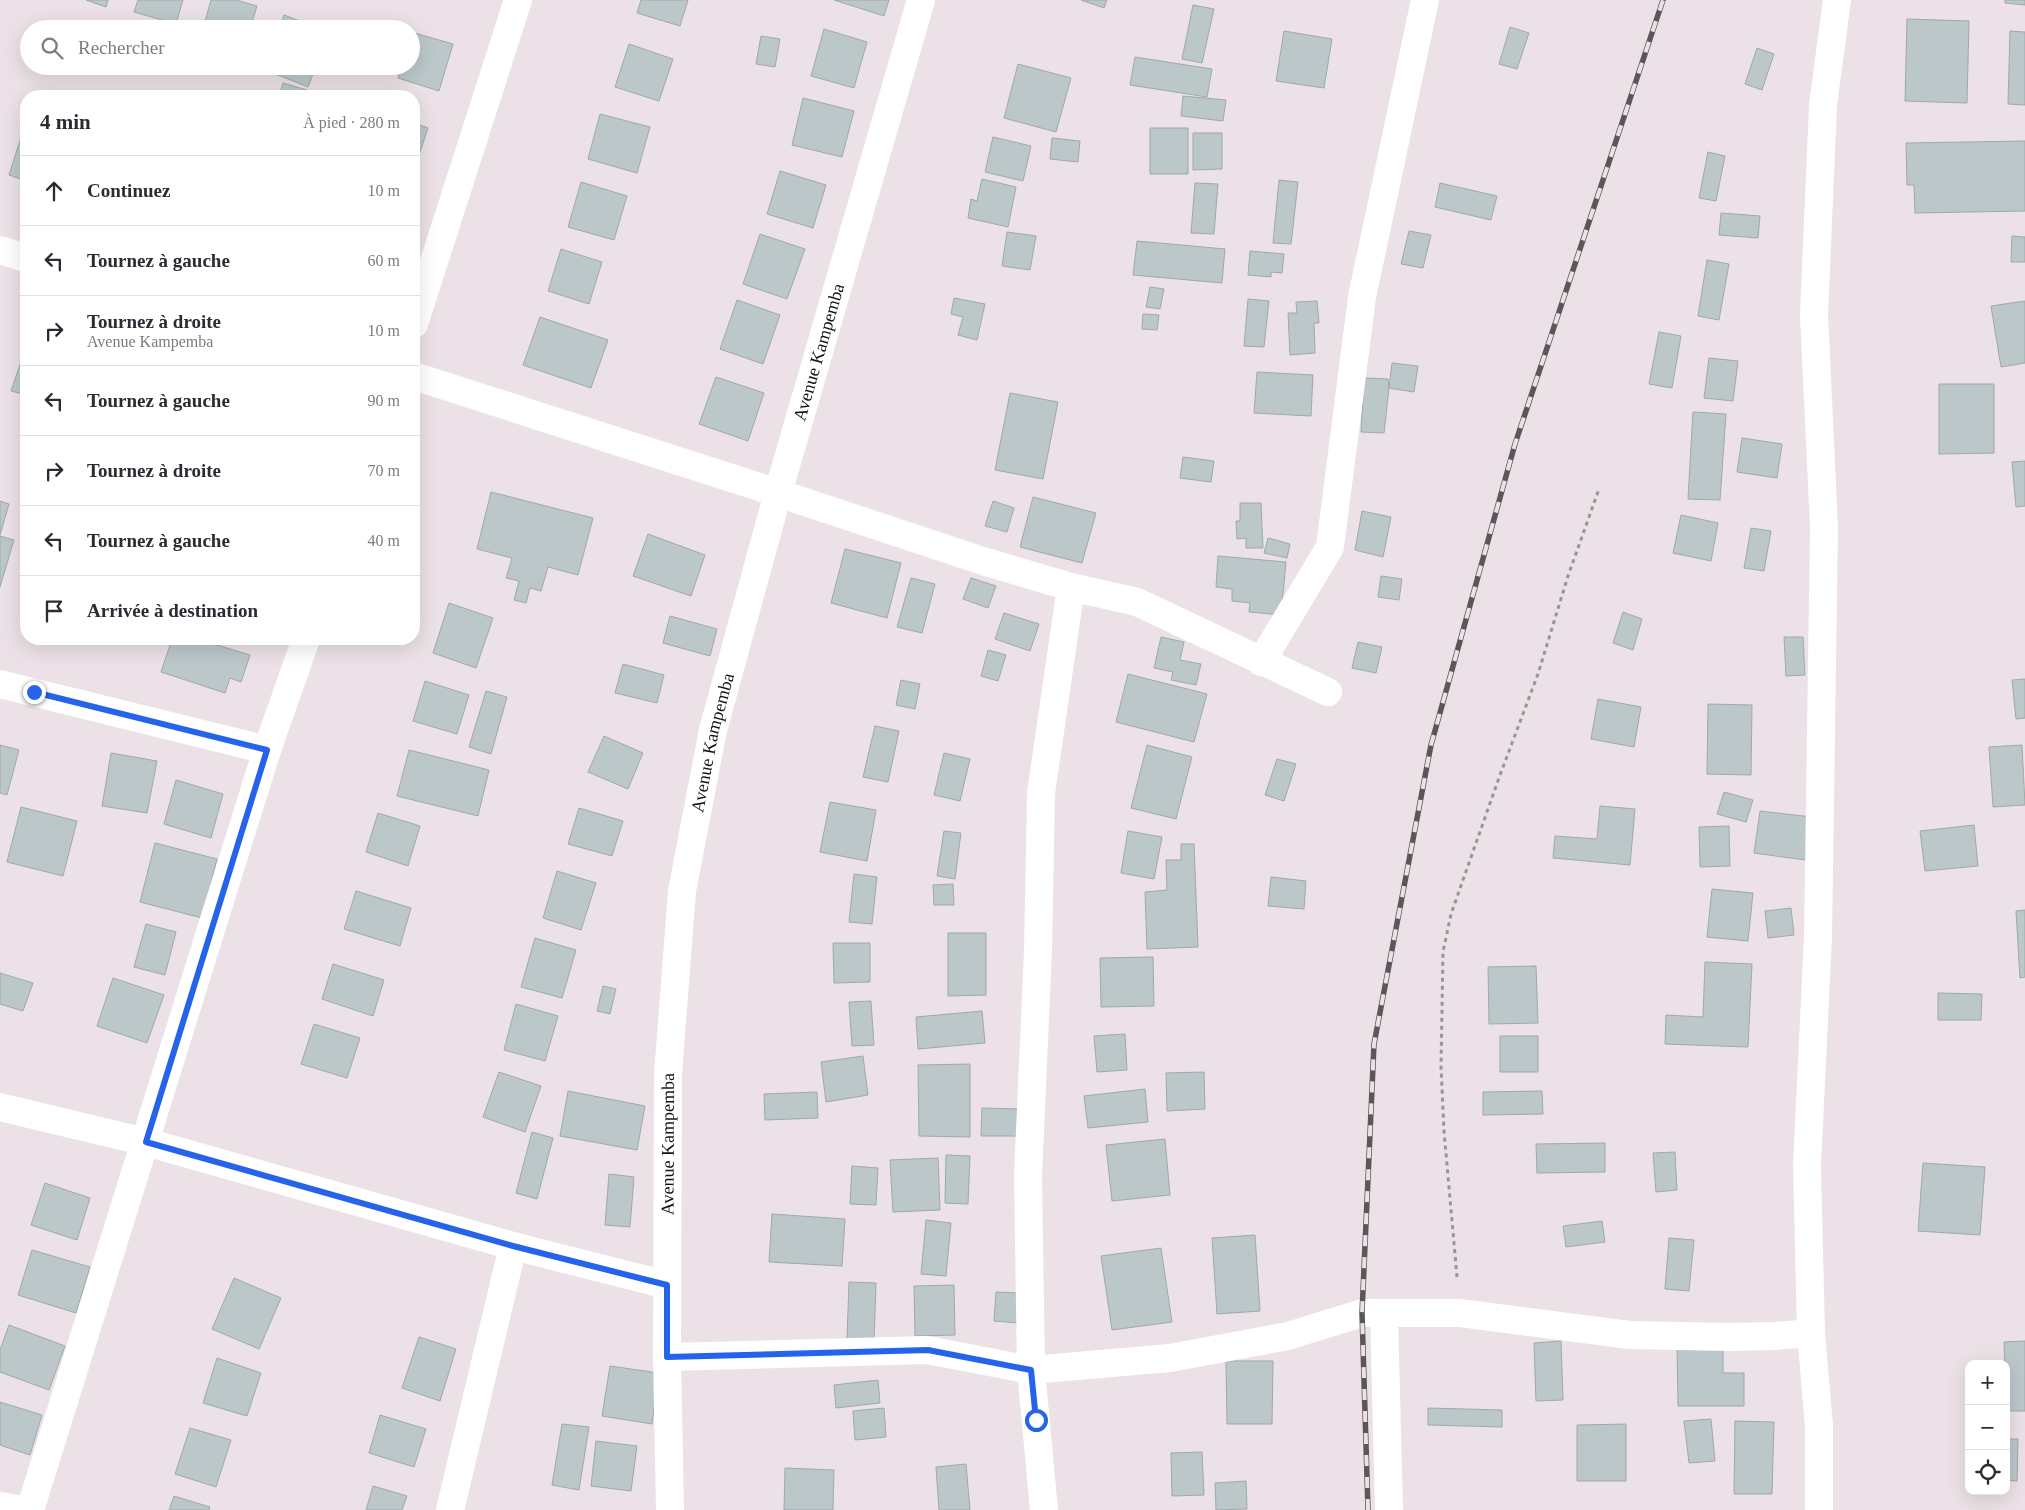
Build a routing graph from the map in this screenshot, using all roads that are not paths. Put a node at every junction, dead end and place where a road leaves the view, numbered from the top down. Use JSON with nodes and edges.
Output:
{"nodes":[{"id":1,"x":518,"y":0,"type":"edge"},
{"id":2,"x":921,"y":0,"type":"edge"},
{"id":3,"x":1425,"y":0,"type":"edge"},
{"id":4,"x":1837,"y":0,"type":"edge"},
{"id":5,"x":0,"y":250,"type":"edge"},
{"id":6,"x":20,"y":256,"type":"edge"},
{"id":7,"x":420,"y":305,"type":"edge"},
{"id":8,"x":420,"y":378,"type":"edge"},
{"id":9,"x":778,"y":493,"type":"junction"},
{"id":10,"x":1071,"y":587,"type":"junction"},
{"id":11,"x":304,"y":645,"type":"edge"},
{"id":12,"x":1261,"y":662,"type":"junction"},
{"id":13,"x":0,"y":684,"type":"edge"},
{"id":14,"x":1328,"y":692,"type":"dead end"},
{"id":15,"x":267,"y":750,"type":"junction"},
{"id":16,"x":0,"y":1107,"type":"edge"},
{"id":17,"x":146,"y":1142,"type":"junction"},
{"id":18,"x":513,"y":1246,"type":"junction"},
{"id":19,"x":667,"y":1285,"type":"junction"},
{"id":20,"x":1384,"y":1314,"type":"junction"},
{"id":21,"x":1811,"y":1333,"type":"junction"},
{"id":22,"x":667,"y":1357,"type":"junction"},
{"id":23,"x":1031,"y":1370,"type":"junction"},
{"id":24,"x":0,"y":1506,"type":"edge"},
{"id":25,"x":23,"y":1510,"type":"edge"},
{"id":26,"x":30,"y":1510,"type":"edge"},
{"id":27,"x":450,"y":1510,"type":"edge"},
{"id":28,"x":670,"y":1510,"type":"edge"},
{"id":29,"x":1044,"y":1510,"type":"edge"},
{"id":30,"x":1389,"y":1510,"type":"edge"},
{"id":31,"x":1819,"y":1510,"type":"edge"}],
"edges":[{"from":1,"to":7,"type":"street"},
{"from":2,"to":9,"type":"street","name":"Avenue Kampemba"},
{"from":3,"to":12,"type":"street"},
{"from":4,"to":21,"type":"street"},
{"from":5,"to":6,"type":"street"},
{"from":8,"to":9,"type":"street"},
{"from":9,"to":10,"type":"street"},
{"from":9,"to":19,"type":"street","name":"Avenue Kampemba"},
{"from":10,"to":12,"type":"street"},
{"from":10,"to":23,"type":"street"},
{"from":11,"to":15,"type":"street"},
{"from":12,"to":14,"type":"street"},
{"from":13,"to":15,"type":"street"},
{"from":15,"to":17,"type":"street"},
{"from":16,"to":17,"type":"street"},
{"from":17,"to":18,"type":"street"},
{"from":17,"to":26,"type":"street"},
{"from":18,"to":19,"type":"street"},
{"from":18,"to":27,"type":"street"},
{"from":19,"to":22,"type":"street","name":"Avenue Kampemba"},
{"from":20,"to":21,"type":"street"},
{"from":20,"to":23,"type":"street"},
{"from":20,"to":30,"type":"street"},
{"from":21,"to":31,"type":"street"},
{"from":22,"to":23,"type":"street"},
{"from":22,"to":28,"type":"street","name":"Avenue Kampemba"},
{"from":23,"to":29,"type":"street"},
{"from":24,"to":25,"type":"street"}]}
